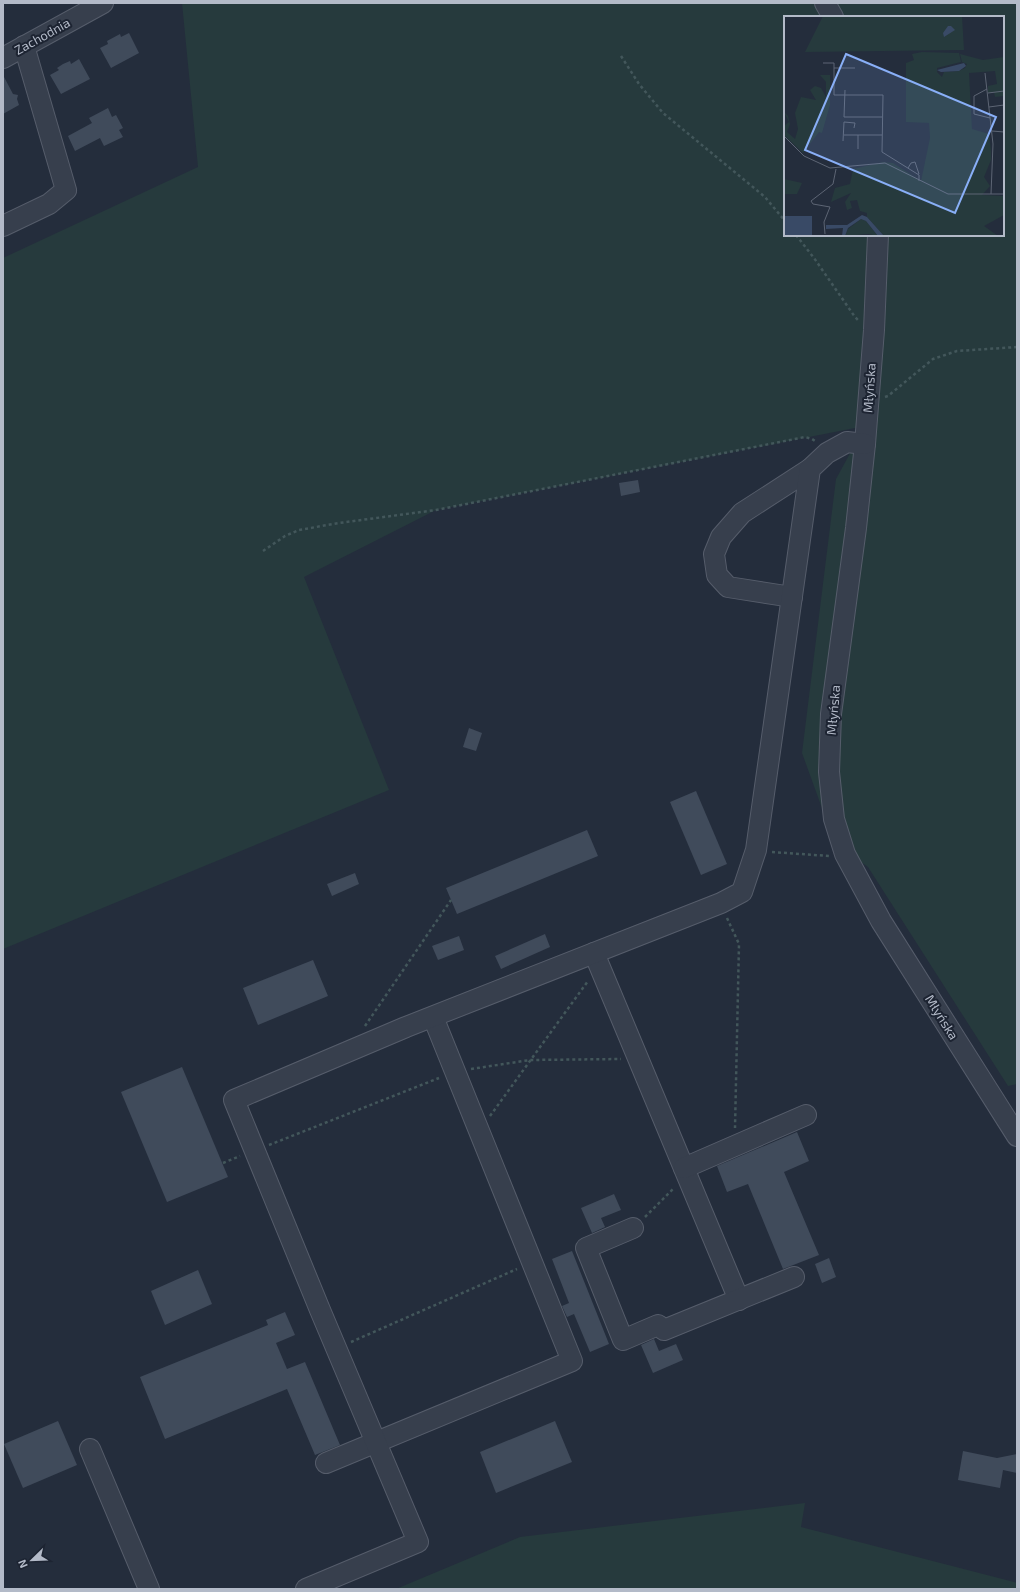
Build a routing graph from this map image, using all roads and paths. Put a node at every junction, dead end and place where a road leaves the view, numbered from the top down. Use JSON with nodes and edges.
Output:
{"nodes":[{"id":1,"x":103,"y":3,"type":"edge"},
{"id":2,"x":826,"y":3,"type":"edge"},
{"id":3,"x":832,"y":16,"type":"edge"},
{"id":4,"x":24,"y":46,"type":"junction"},
{"id":5,"x":621,"y":56,"type":"dead end"},
{"id":6,"x":3,"y":58,"type":"edge"},
{"id":7,"x":784,"y":220,"type":"edge"},
{"id":8,"x":3,"y":226,"type":"edge"},
{"id":9,"x":797,"y":236,"type":"edge"},
{"id":10,"x":878,"y":236,"type":"edge"},
{"id":11,"x":874,"y":330,"type":"junction"},
{"id":12,"x":1017,"y":347,"type":"edge"},
{"id":13,"x":869,"y":401,"type":"junction"},
{"id":14,"x":805,"y":437,"type":"dead end"},
{"id":15,"x":865,"y":444,"type":"junction"},
{"id":16,"x":810,"y":469,"type":"junction"},
{"id":17,"x":263,"y":552,"type":"dead end"},
{"id":18,"x":792,"y":596,"type":"junction"},
{"id":19,"x":756,"y":850,"type":"junction"},
{"id":20,"x":845,"y":854,"type":"junction"},
{"id":21,"x":451,"y":900,"type":"dead end"},
{"id":22,"x":721,"y":903,"type":"junction"},
{"id":23,"x":596,"y":959,"type":"junction"},
{"id":24,"x":433,"y":1017,"type":"junction"},
{"id":25,"x":364,"y":1027,"type":"dead end"},
{"id":26,"x":638,"y":1058,"type":"junction"},
{"id":27,"x":530,"y":1060,"type":"junction"},
{"id":28,"x":455,"y":1071,"type":"junction"},
{"id":29,"x":806,"y":1115,"type":"dead end"},
{"id":30,"x":479,"y":1131,"type":"junction"},
{"id":31,"x":1017,"y":1136,"type":"edge"},
{"id":32,"x":735,"y":1147,"type":"junction"},
{"id":33,"x":255,"y":1150,"type":"junction"},
{"id":34,"x":222,"y":1163,"type":"dead end"},
{"id":35,"x":685,"y":1172,"type":"junction"},
{"id":36,"x":633,"y":1228,"type":"joint"},
{"id":37,"x":533,"y":1262,"type":"junction"},
{"id":38,"x":794,"y":1277,"type":"dead end"},
{"id":39,"x":739,"y":1300,"type":"junction"},
{"id":40,"x":336,"y":1348,"type":"junction"},
{"id":41,"x":376,"y":1443,"type":"junction"},
{"id":42,"x":90,"y":1449,"type":"dead end"},
{"id":43,"x":326,"y":1463,"type":"dead end"},
{"id":44,"x":149,"y":1589,"type":"edge"},
{"id":45,"x":306,"y":1589,"type":"edge"}],
"edges":[{"from":1,"to":4,"type":"street","name":"Zachodnia"},
{"from":2,"to":3,"type":"street"},
{"from":4,"to":6,"type":"street","name":"Zachodnia"},
{"from":4,"to":8,"type":"street"},
{"from":5,"to":7,"type":"path"},
{"from":9,"to":11,"type":"path"},
{"from":10,"to":11,"type":"street","name":"Młyńska"},
{"from":11,"to":13,"type":"street","name":"Młyńska"},
{"from":12,"to":13,"type":"path"},
{"from":13,"to":15,"type":"street","name":"Młyńska"},
{"from":14,"to":17,"type":"path"},
{"from":15,"to":16,"type":"street"},
{"from":15,"to":20,"type":"street","name":"Młyńska"},
{"from":16,"to":18,"type":"street"},
{"from":16,"to":18,"type":"street"},
{"from":18,"to":19,"type":"street"},
{"from":19,"to":20,"type":"path"},
{"from":19,"to":22,"type":"street"},
{"from":20,"to":31,"type":"street","name":"Młyńska"},
{"from":21,"to":25,"type":"path"},
{"from":22,"to":23,"type":"street"},
{"from":22,"to":32,"type":"path"},
{"from":23,"to":24,"type":"street"},
{"from":23,"to":26,"type":"street"},
{"from":23,"to":27,"type":"path"},
{"from":24,"to":28,"type":"street"},
{"from":24,"to":33,"type":"street"},
{"from":26,"to":27,"type":"path"},
{"from":26,"to":35,"type":"street"},
{"from":27,"to":28,"type":"path"},
{"from":27,"to":30,"type":"path"},
{"from":28,"to":30,"type":"street"},
{"from":28,"to":33,"type":"path"},
{"from":29,"to":32,"type":"street"},
{"from":30,"to":37,"type":"street"},
{"from":32,"to":35,"type":"street"},
{"from":33,"to":34,"type":"path"},
{"from":33,"to":40,"type":"street"},
{"from":35,"to":36,"type":"path"},
{"from":35,"to":39,"type":"street"},
{"from":36,"to":39,"type":"street"},
{"from":37,"to":40,"type":"path"},
{"from":37,"to":41,"type":"street"},
{"from":38,"to":39,"type":"street"},
{"from":40,"to":41,"type":"street"},
{"from":41,"to":43,"type":"street"},
{"from":41,"to":45,"type":"street"},
{"from":42,"to":44,"type":"street"}]}
